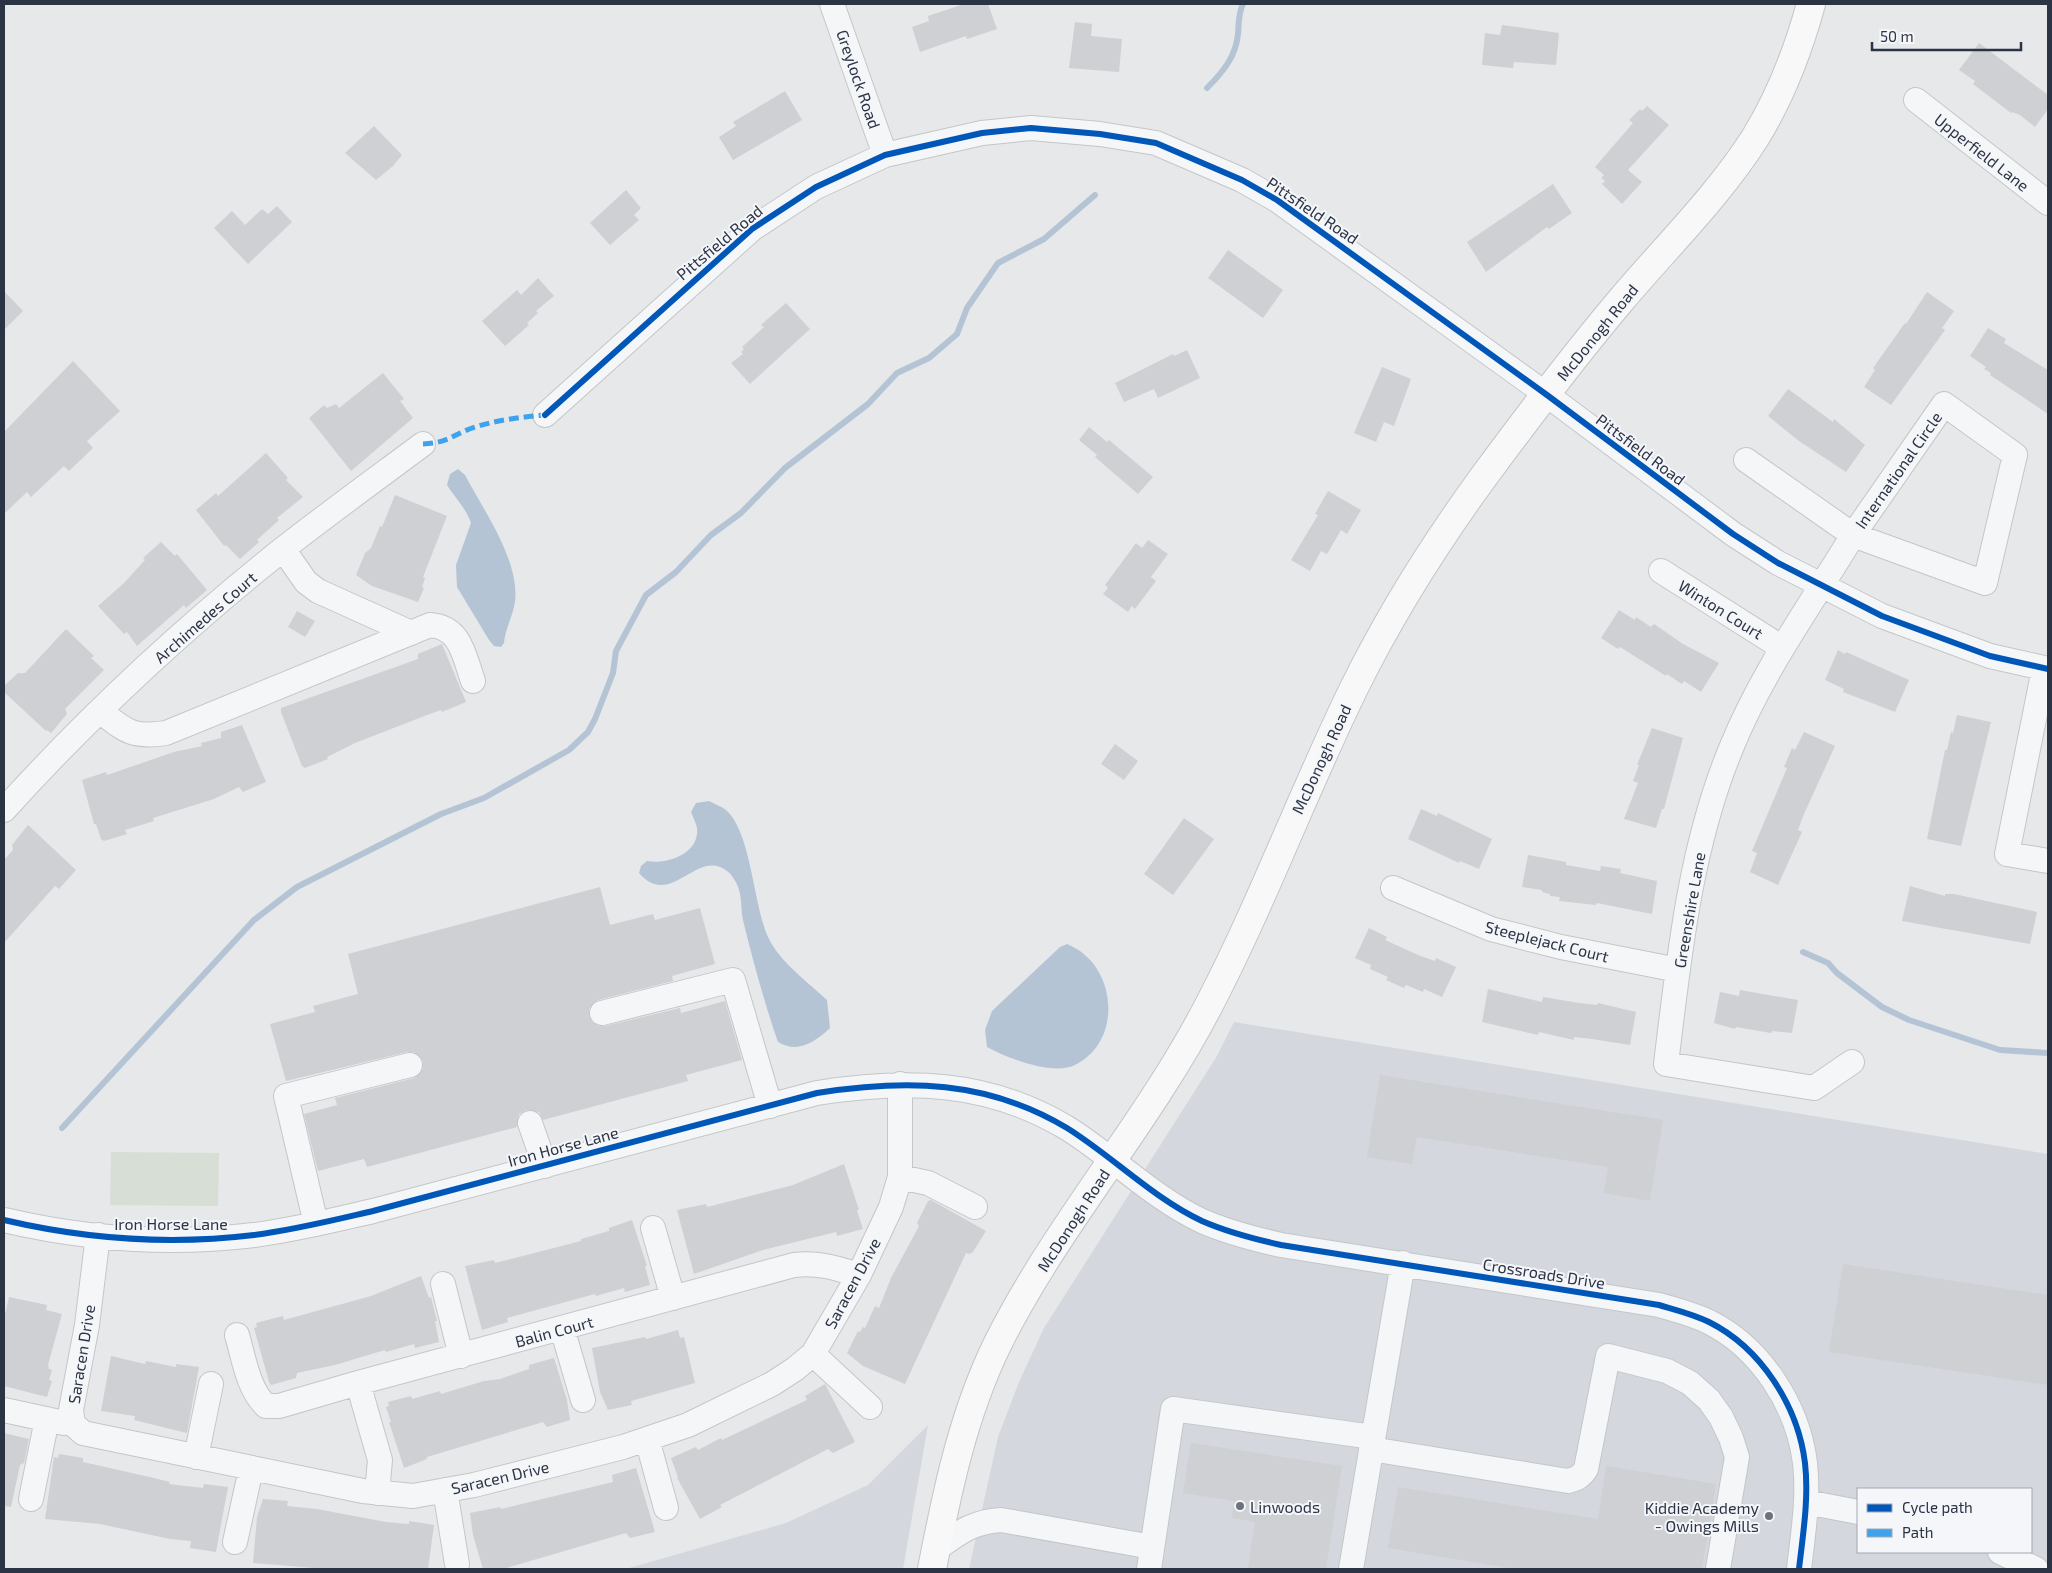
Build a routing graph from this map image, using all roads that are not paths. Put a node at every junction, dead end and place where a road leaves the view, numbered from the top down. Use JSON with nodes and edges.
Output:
{"nodes":[{"id":1,"x":832,"y":4,"type":"edge"},
{"id":2,"x":1810,"y":4,"type":"edge"},
{"id":3,"x":1916,"y":100,"type":"dead end"},
{"id":4,"x":885,"y":155,"type":"junction"},
{"id":5,"x":2048,"y":203,"type":"edge"},
{"id":6,"x":1547,"y":395,"type":"junction"},
{"id":7,"x":545,"y":415,"type":"dead end"},
{"id":8,"x":423,"y":444,"type":"dead end"},
{"id":9,"x":1746,"y":460,"type":"dead end"},
{"id":10,"x":1853,"y":535,"type":"junction"},
{"id":11,"x":283,"y":549,"type":"junction"},
{"id":12,"x":1660,"y":571,"type":"dead end"},
{"id":13,"x":1822,"y":587,"type":"junction"},
{"id":14,"x":411,"y":632,"type":"junction"},
{"id":15,"x":1781,"y":646,"type":"junction"},
{"id":16,"x":2046,"y":669,"type":"edge"},
{"id":17,"x":473,"y":681,"type":"dead end"},
{"id":18,"x":100,"y":711,"type":"junction"},
{"id":19,"x":2040,"y":728,"type":"edge"},
{"id":20,"x":4,"y":810,"type":"edge"},
{"id":21,"x":2048,"y":860,"type":"edge"},
{"id":22,"x":1393,"y":888,"type":"dead end"},
{"id":23,"x":1678,"y":970,"type":"junction"},
{"id":24,"x":602,"y":1013,"type":"dead end"},
{"id":25,"x":1852,"y":1062,"type":"dead end"},
{"id":26,"x":410,"y":1066,"type":"dead end"},
{"id":27,"x":900,"y":1084,"type":"junction"},
{"id":28,"x":770,"y":1106,"type":"junction"},
{"id":29,"x":530,"y":1123,"type":"dead end"},
{"id":30,"x":1113,"y":1160,"type":"junction"},
{"id":31,"x":545,"y":1166,"type":"junction"},
{"id":32,"x":900,"y":1177,"type":"junction"},
{"id":33,"x":975,"y":1207,"type":"dead end"},
{"id":34,"x":4,"y":1220,"type":"edge"},
{"id":35,"x":316,"y":1224,"type":"junction"},
{"id":36,"x":653,"y":1228,"type":"dead end"},
{"id":37,"x":98,"y":1235,"type":"junction"},
{"id":38,"x":1403,"y":1263,"type":"junction"},
{"id":39,"x":858,"y":1275,"type":"junction"},
{"id":40,"x":442,"y":1284,"type":"dead end"},
{"id":41,"x":673,"y":1298,"type":"junction"},
{"id":42,"x":562,"y":1328,"type":"junction"},
{"id":43,"x":237,"y":1336,"type":"dead end"},
{"id":44,"x":812,"y":1354,"type":"junction"},
{"id":45,"x":461,"y":1356,"type":"junction"},
{"id":46,"x":358,"y":1383,"type":"junction"},
{"id":47,"x":211,"y":1384,"type":"dead end"},
{"id":48,"x":583,"y":1400,"type":"dead end"},
{"id":49,"x":870,"y":1407,"type":"dead end"},
{"id":50,"x":4,"y":1410,"type":"edge"},
{"id":51,"x":47,"y":1419,"type":"junction"},
{"id":52,"x":73,"y":1424,"type":"junction"},
{"id":53,"x":647,"y":1439,"type":"junction"},
{"id":54,"x":1372,"y":1443,"type":"junction"},
{"id":55,"x":196,"y":1457,"type":"junction"},
{"id":56,"x":251,"y":1469,"type":"junction"},
{"id":57,"x":445,"y":1490,"type":"junction"},
{"id":58,"x":377,"y":1493,"type":"junction"},
{"id":59,"x":31,"y":1499,"type":"dead end"},
{"id":60,"x":1806,"y":1502,"type":"junction"},
{"id":61,"x":666,"y":1508,"type":"dead end"},
{"id":62,"x":1857,"y":1512,"type":"edge"},
{"id":63,"x":235,"y":1542,"type":"dead end"},
{"id":64,"x":2002,"y":1553,"type":"edge"},
{"id":65,"x":1151,"y":1558,"type":"edge"},
{"id":66,"x":934,"y":1559,"type":"edge"},
{"id":67,"x":457,"y":1564,"type":"dead end"},
{"id":68,"x":1351,"y":1569,"type":"edge"},
{"id":69,"x":1718,"y":1569,"type":"edge"},
{"id":70,"x":1798,"y":1569,"type":"edge"},
{"id":71,"x":2036,"y":1569,"type":"edge"}],
"edges":[{"from":1,"to":4,"type":"street","name":"Greylock Road"},
{"from":2,"to":6,"type":"main road","name":"McDonogh Road"},
{"from":3,"to":5,"type":"street","name":"Upperfield Lane"},
{"from":4,"to":6,"type":"street","name":"Pittsfield Road"},
{"from":4,"to":7,"type":"street","name":"Pittsfield Road"},
{"from":6,"to":13,"type":"street","name":"Pittsfield Road"},
{"from":6,"to":30,"type":"main road","name":"McDonogh Road"},
{"from":8,"to":11,"type":"street","name":"Archimedes Court"},
{"from":9,"to":10,"type":"street"},
{"from":10,"to":10,"type":"street","name":"International Circle"},
{"from":10,"to":13,"type":"street","name":"International Circle"},
{"from":11,"to":14,"type":"street"},
{"from":11,"to":18,"type":"street","name":"Archimedes Court"},
{"from":12,"to":15,"type":"street","name":"Winton Court"},
{"from":13,"to":15,"type":"street","name":"Greenshire Lane"},
{"from":13,"to":16,"type":"street","name":"Pittsfield Road"},
{"from":14,"to":17,"type":"street"},
{"from":14,"to":18,"type":"street"},
{"from":15,"to":23,"type":"street","name":"Greenshire Lane"},
{"from":16,"to":19,"type":"street"},
{"from":18,"to":20,"type":"street","name":"Archimedes Court"},
{"from":19,"to":21,"type":"street"},
{"from":22,"to":23,"type":"street","name":"Steeplejack Court"},
{"from":23,"to":25,"type":"street","name":"Greenshire Lane"},
{"from":24,"to":28,"type":"street"},
{"from":26,"to":35,"type":"street"},
{"from":27,"to":28,"type":"street","name":"Iron Horse Lane"},
{"from":27,"to":30,"type":"street","name":"Iron Horse Lane"},
{"from":27,"to":32,"type":"street","name":"Saracen Drive"},
{"from":28,"to":31,"type":"street","name":"Iron Horse Lane"},
{"from":29,"to":31,"type":"street"},
{"from":30,"to":38,"type":"street","name":"Crossroads Drive"},
{"from":30,"to":66,"type":"main road","name":"McDonogh Road"},
{"from":31,"to":35,"type":"street","name":"Iron Horse Lane"},
{"from":32,"to":33,"type":"street"},
{"from":32,"to":39,"type":"street","name":"Saracen Drive"},
{"from":34,"to":37,"type":"street","name":"Iron Horse Lane"},
{"from":35,"to":37,"type":"street","name":"Iron Horse Lane"},
{"from":36,"to":41,"type":"street"},
{"from":37,"to":52,"type":"street","name":"Saracen Drive"},
{"from":38,"to":54,"type":"street"},
{"from":38,"to":60,"type":"street","name":"Crossroads Drive"},
{"from":39,"to":41,"type":"street","name":"Balin Court"},
{"from":39,"to":44,"type":"street","name":"Saracen Drive"},
{"from":40,"to":45,"type":"street"},
{"from":41,"to":42,"type":"street","name":"Balin Court"},
{"from":42,"to":45,"type":"street","name":"Balin Court"},
{"from":42,"to":48,"type":"street"},
{"from":43,"to":46,"type":"street","name":"Balin Court"},
{"from":44,"to":49,"type":"street"},
{"from":44,"to":53,"type":"street","name":"Saracen Drive"},
{"from":45,"to":46,"type":"street","name":"Balin Court"},
{"from":46,"to":58,"type":"street"},
{"from":47,"to":55,"type":"street"},
{"from":50,"to":51,"type":"street"},
{"from":51,"to":52,"type":"street"},
{"from":51,"to":59,"type":"street"},
{"from":52,"to":55,"type":"street","name":"Saracen Drive"},
{"from":53,"to":57,"type":"street","name":"Saracen Drive"},
{"from":53,"to":61,"type":"street"},
{"from":54,"to":65,"type":"street"},
{"from":54,"to":68,"type":"street"},
{"from":54,"to":69,"type":"street"},
{"from":55,"to":56,"type":"street","name":"Saracen Drive"},
{"from":56,"to":58,"type":"street","name":"Saracen Drive"},
{"from":56,"to":63,"type":"street"},
{"from":57,"to":58,"type":"street","name":"Saracen Drive"},
{"from":57,"to":67,"type":"street"},
{"from":60,"to":62,"type":"street"},
{"from":60,"to":70,"type":"street","name":"Crossroads Drive"},
{"from":64,"to":71,"type":"street"},
{"from":65,"to":66,"type":"street"}]}
